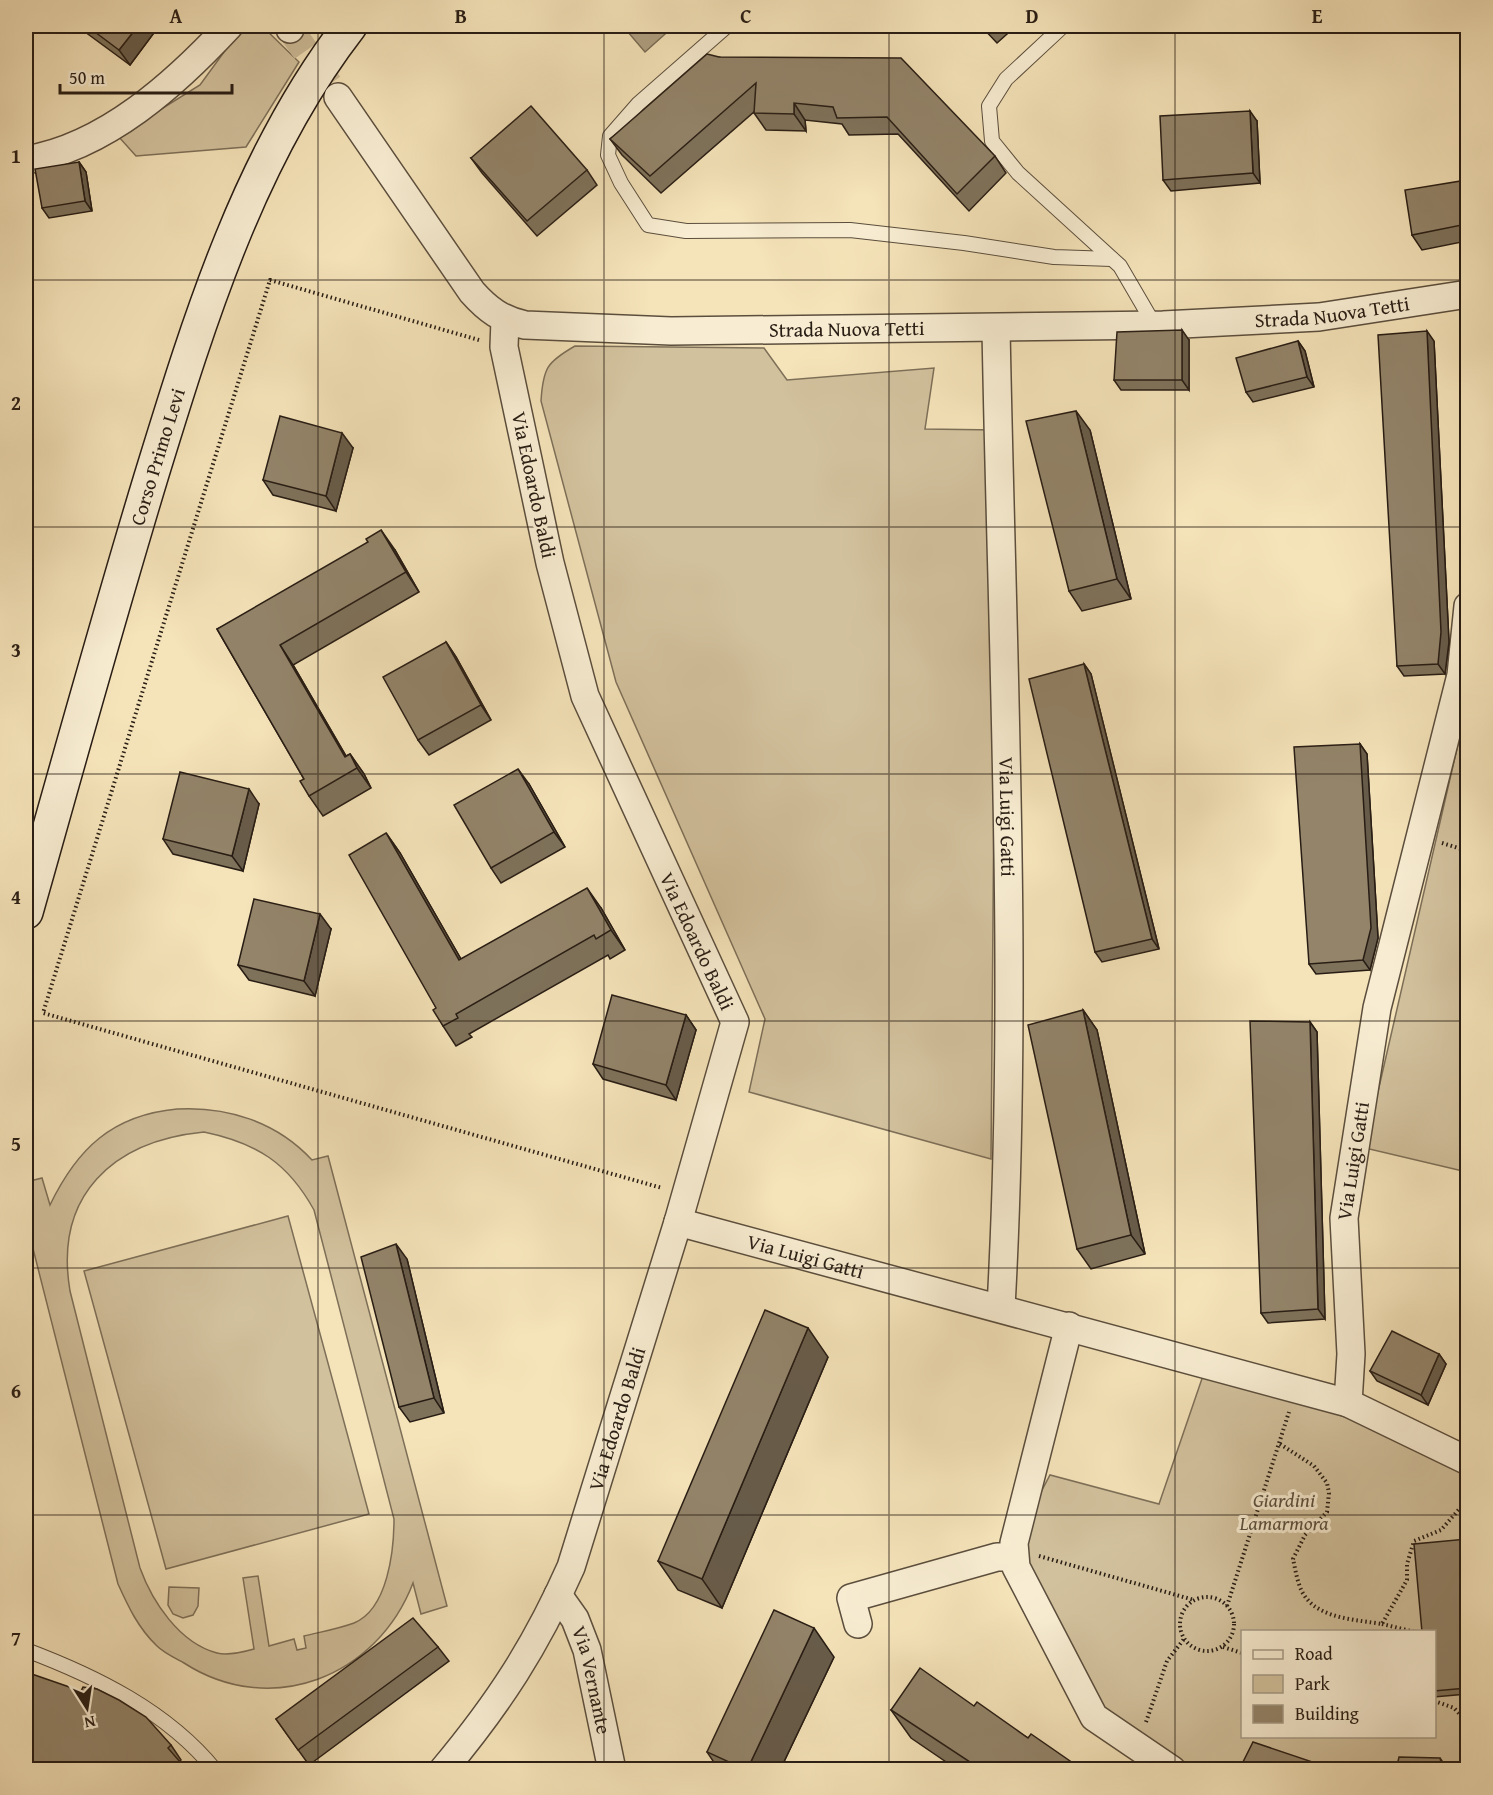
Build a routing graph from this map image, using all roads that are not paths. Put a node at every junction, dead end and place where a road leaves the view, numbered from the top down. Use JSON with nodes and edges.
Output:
{"nodes":[{"id":1,"x":229,"y":26,"type":"edge"},
{"id":2,"x":350,"y":26,"type":"edge"},
{"id":3,"x":728,"y":26,"type":"edge"},
{"id":4,"x":1063,"y":26,"type":"edge"},
{"id":5,"x":338,"y":97,"type":"tunnel mouth"},
{"id":6,"x":26,"y":160,"type":"edge"},
{"id":7,"x":1112,"y":260,"type":"junction"},
{"id":8,"x":1467,"y":294,"type":"edge"},
{"id":9,"x":506,"y":321,"type":"junction"},
{"id":10,"x":1155,"y":326,"type":"junction"},
{"id":11,"x":996,"y":328,"type":"junction"},
{"id":12,"x":1467,"y":606,"type":"edge"},
{"id":13,"x":26,"y":912,"type":"edge"},
{"id":14,"x":678,"y":1222,"type":"junction"},
{"id":15,"x":1001,"y":1307,"type":"junction"},
{"id":16,"x":1069,"y":1326,"type":"junction"},
{"id":17,"x":1348,"y":1403,"type":"junction"},
{"id":18,"x":1467,"y":1461,"type":"edge"},
{"id":19,"x":1014,"y":1553,"type":"junction"},
{"id":20,"x":558,"y":1595,"type":"junction"},
{"id":21,"x":858,"y":1624,"type":"dead end"},
{"id":22,"x":26,"y":1650,"type":"edge"},
{"id":23,"x":215,"y":1770,"type":"edge"},
{"id":24,"x":443,"y":1770,"type":"edge"},
{"id":25,"x":612,"y":1770,"type":"edge"},
{"id":26,"x":1172,"y":1770,"type":"edge"}],
"edges":[{"from":1,"to":6,"type":"street"},
{"from":2,"to":13,"type":"main road","name":"Corso Primo Levi"},
{"from":3,"to":7,"type":"lane"},
{"from":4,"to":7,"type":"lane"},
{"from":5,"to":9,"type":"street","name":"Strada Nuova Tetti"},
{"from":7,"to":10,"type":"lane"},
{"from":8,"to":10,"type":"street","name":"Strada Nuova Tetti"},
{"from":9,"to":11,"type":"street","name":"Strada Nuova Tetti"},
{"from":9,"to":14,"type":"street","name":"Via Edoardo Baldi"},
{"from":10,"to":11,"type":"street","name":"Strada Nuova Tetti"},
{"from":11,"to":15,"type":"street","name":"Via Luigi Gatti"},
{"from":12,"to":17,"type":"street","name":"Via Luigi Gatti"},
{"from":14,"to":15,"type":"street","name":"Via Luigi Gatti"},
{"from":14,"to":20,"type":"street","name":"Via Edoardo Baldi"},
{"from":15,"to":16,"type":"street","name":"Via Luigi Gatti"},
{"from":16,"to":17,"type":"street","name":"Via Luigi Gatti"},
{"from":16,"to":19,"type":"street"},
{"from":17,"to":18,"type":"street","name":"Via Luigi Gatti"},
{"from":19,"to":21,"type":"street"},
{"from":19,"to":26,"type":"street"},
{"from":20,"to":24,"type":"street","name":"Via Edoardo Baldi"},
{"from":20,"to":25,"type":"street","name":"Via Vernante"},
{"from":22,"to":23,"type":"lane"}]}
